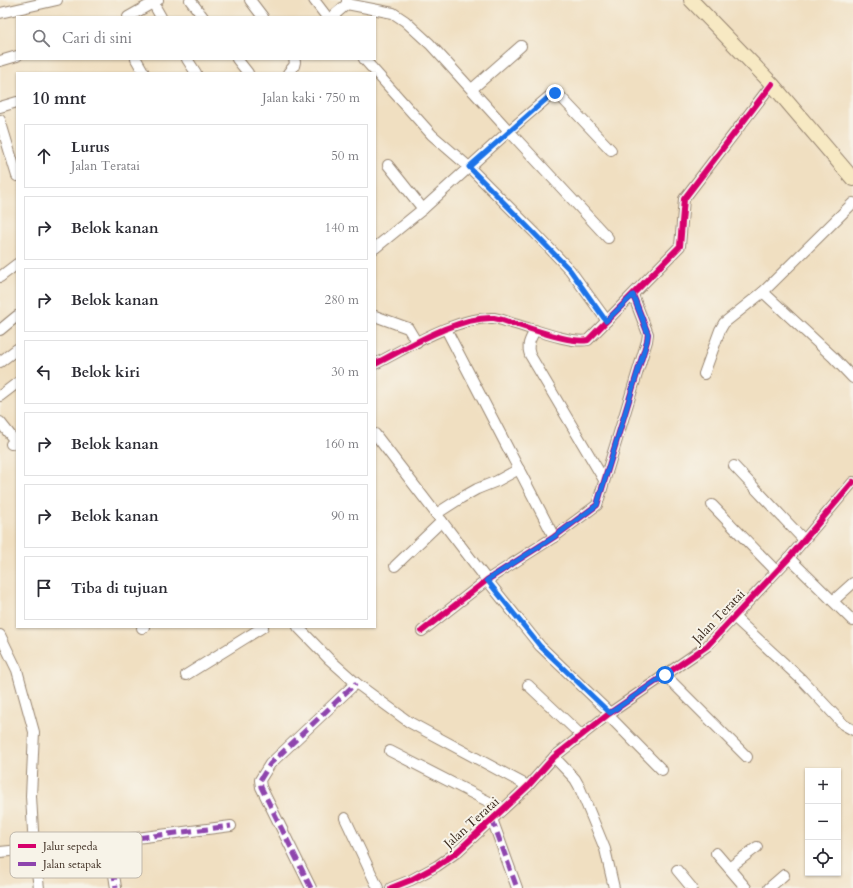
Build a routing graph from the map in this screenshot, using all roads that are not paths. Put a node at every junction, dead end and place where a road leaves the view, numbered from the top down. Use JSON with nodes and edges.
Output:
{"nodes":[{"id":1,"x":55,"y":0,"type":"edge"},
{"id":2,"x":190,"y":0,"type":"edge"},
{"id":3,"x":250,"y":0,"type":"edge"},
{"id":4,"x":314,"y":0,"type":"edge"},
{"id":5,"x":692,"y":0,"type":"edge"},
{"id":6,"x":155,"y":2,"type":"edge"},
{"id":7,"x":347,"y":2,"type":"edge"},
{"id":8,"x":0,"y":13,"type":"edge"},
{"id":9,"x":130,"y":16,"type":"edge"},
{"id":10,"x":161,"y":16,"type":"edge"},
{"id":11,"x":202,"y":16,"type":"edge"},
{"id":12,"x":262,"y":16,"type":"edge"},
{"id":13,"x":326,"y":16,"type":"edge"},
{"id":14,"x":333,"y":16,"type":"edge"},
{"id":15,"x":521,"y":46,"type":"dead end"},
{"id":16,"x":16,"y":56,"type":"edge"},
{"id":17,"x":137,"y":60,"type":"edge"},
{"id":18,"x":188,"y":60,"type":"edge"},
{"id":19,"x":238,"y":60,"type":"edge"},
{"id":20,"x":294,"y":60,"type":"edge"},
{"id":21,"x":365,"y":60,"type":"edge"},
{"id":22,"x":0,"y":61,"type":"edge"},
{"id":23,"x":143,"y":72,"type":"edge"},
{"id":24,"x":195,"y":72,"type":"edge"},
{"id":25,"x":247,"y":72,"type":"edge"},
{"id":26,"x":289,"y":72,"type":"edge"},
{"id":27,"x":376,"y":72,"type":"edge"},
{"id":28,"x":376,"y":72,"type":"edge"},
{"id":29,"x":772,"y":84,"type":"junction"},
{"id":30,"x":472,"y":89,"type":"junction"},
{"id":31,"x":16,"y":102,"type":"edge"},
{"id":32,"x":0,"y":107,"type":"edge"},
{"id":33,"x":0,"y":120,"type":"edge"},
{"id":34,"x":509,"y":131,"type":"junction"},
{"id":35,"x":611,"y":150,"type":"dead end"},
{"id":36,"x":388,"y":165,"type":"dead end"},
{"id":37,"x":469,"y":167,"type":"junction"},
{"id":38,"x":16,"y":173,"type":"edge"},
{"id":39,"x":853,"y":179,"type":"edge"},
{"id":40,"x":853,"y":204,"type":"edge"},
{"id":41,"x":424,"y":208,"type":"junction"},
{"id":42,"x":608,"y":238,"type":"dead end"},
{"id":43,"x":376,"y":247,"type":"edge"},
{"id":44,"x":16,"y":265,"type":"edge"},
{"id":45,"x":0,"y":278,"type":"edge"},
{"id":46,"x":763,"y":292,"type":"junction"},
{"id":47,"x":633,"y":295,"type":"junction"},
{"id":48,"x":376,"y":316,"type":"edge"},
{"id":49,"x":16,"y":317,"type":"edge"},
{"id":50,"x":606,"y":321,"type":"junction"},
{"id":51,"x":446,"y":328,"type":"junction"},
{"id":52,"x":0,"y":330,"type":"edge"},
{"id":53,"x":535,"y":330,"type":"junction"},
{"id":54,"x":417,"y":343,"type":"junction"},
{"id":55,"x":16,"y":350,"type":"edge"},
{"id":56,"x":0,"y":362,"type":"edge"},
{"id":57,"x":376,"y":364,"type":"edge"},
{"id":58,"x":704,"y":374,"type":"dead end"},
{"id":59,"x":853,"y":378,"type":"edge"},
{"id":60,"x":16,"y":384,"type":"edge"},
{"id":61,"x":0,"y":396,"type":"edge"},
{"id":62,"x":0,"y":422,"type":"edge"},
{"id":63,"x":0,"y":431,"type":"edge"},
{"id":64,"x":376,"y":435,"type":"edge"},
{"id":65,"x":15,"y":444,"type":"edge"},
{"id":66,"x":734,"y":466,"type":"dead end"},
{"id":67,"x":519,"y":469,"type":"junction"},
{"id":68,"x":604,"y":480,"type":"junction"},
{"id":69,"x":853,"y":482,"type":"edge"},
{"id":70,"x":712,"y":505,"type":"dead end"},
{"id":71,"x":439,"y":517,"type":"junction"},
{"id":72,"x":554,"y":537,"type":"junction"},
{"id":73,"x":804,"y":540,"type":"junction"},
{"id":74,"x":789,"y":558,"type":"junction"},
{"id":75,"x":395,"y":566,"type":"dead end"},
{"id":76,"x":776,"y":571,"type":"junction"},
{"id":77,"x":487,"y":580,"type":"junction"},
{"id":78,"x":853,"y":583,"type":"edge"},
{"id":79,"x":833,"y":601,"type":"junction"},
{"id":80,"x":734,"y":617,"type":"junction"},
{"id":81,"x":853,"y":620,"type":"edge"},
{"id":82,"x":261,"y":628,"type":"edge"},
{"id":83,"x":299,"y":628,"type":"edge"},
{"id":84,"x":422,"y":631,"type":"dead end"},
{"id":85,"x":0,"y":635,"type":"edge"},
{"id":86,"x":186,"y":675,"type":"dead end"},
{"id":87,"x":665,"y":675,"type":"junction"},
{"id":88,"x":356,"y":683,"type":"junction"},
{"id":89,"x":528,"y":684,"type":"dead end"},
{"id":90,"x":609,"y":714,"type":"junction"},
{"id":91,"x":853,"y":730,"type":"edge"},
{"id":92,"x":582,"y":736,"type":"junction"},
{"id":93,"x":390,"y":751,"type":"dead end"},
{"id":94,"x":554,"y":757,"type":"junction"},
{"id":95,"x":747,"y":757,"type":"dead end"},
{"id":96,"x":662,"y":770,"type":"dead end"},
{"id":97,"x":528,"y":786,"type":"junction"},
{"id":98,"x":503,"y":809,"type":"junction"},
{"id":99,"x":345,"y":818,"type":"dead end"},
{"id":100,"x":492,"y":819,"type":"junction"},
{"id":101,"x":231,"y":826,"type":"dead end"},
{"id":102,"x":33,"y":832,"type":"edge"},
{"id":103,"x":142,"y":837,"type":"edge"},
{"id":104,"x":757,"y":847,"type":"dead end"},
{"id":105,"x":10,"y":851,"type":"edge"},
{"id":106,"x":0,"y":852,"type":"edge"},
{"id":107,"x":716,"y":853,"type":"dead end"},
{"id":108,"x":729,"y":868,"type":"junction"},
{"id":109,"x":677,"y":870,"type":"dead end"},
{"id":110,"x":784,"y":875,"type":"dead end"},
{"id":111,"x":38,"y":878,"type":"edge"},
{"id":112,"x":114,"y":878,"type":"edge"},
{"id":113,"x":39,"y":888,"type":"edge"},
{"id":114,"x":116,"y":888,"type":"edge"},
{"id":115,"x":311,"y":888,"type":"edge"},
{"id":116,"x":378,"y":888,"type":"edge"},
{"id":117,"x":391,"y":888,"type":"edge"},
{"id":118,"x":516,"y":888,"type":"edge"},
{"id":119,"x":614,"y":888,"type":"edge"},
{"id":120,"x":692,"y":888,"type":"edge"},
{"id":121,"x":746,"y":888,"type":"edge"},
{"id":122,"x":769,"y":888,"type":"edge"}],
"edges":[{"from":1,"to":8,"type":"street"},
{"from":2,"to":11,"type":"street"},
{"from":3,"to":12,"type":"street"},
{"from":4,"to":13,"type":"street"},
{"from":5,"to":29,"type":"street"},
{"from":6,"to":9,"type":"street"},
{"from":6,"to":10,"type":"street"},
{"from":7,"to":14,"type":"street"},
{"from":7,"to":30,"type":"street"},
{"from":15,"to":30,"type":"street"},
{"from":16,"to":22,"type":"street"},
{"from":17,"to":23,"type":"street"},
{"from":18,"to":24,"type":"street"},
{"from":19,"to":25,"type":"street"},
{"from":20,"to":26,"type":"street"},
{"from":21,"to":28,"type":"street"},
{"from":27,"to":37,"type":"street"},
{"from":29,"to":39,"type":"street"},
{"from":29,"to":47,"type":"street"},
{"from":30,"to":34,"type":"street"},
{"from":31,"to":32,"type":"street"},
{"from":33,"to":38,"type":"street"},
{"from":34,"to":35,"type":"street"},
{"from":34,"to":37,"type":"street"},
{"from":34,"to":42,"type":"street"},
{"from":36,"to":41,"type":"street"},
{"from":37,"to":41,"type":"street"},
{"from":37,"to":50,"type":"street"},
{"from":40,"to":46,"type":"street"},
{"from":41,"to":43,"type":"street"},
{"from":44,"to":45,"type":"street"},
{"from":46,"to":58,"type":"street"},
{"from":46,"to":59,"type":"street"},
{"from":47,"to":50,"type":"street"},
{"from":47,"to":68,"type":"street"},
{"from":48,"to":54,"type":"street"},
{"from":49,"to":52,"type":"street"},
{"from":50,"to":53,"type":"street"},
{"from":51,"to":53,"type":"street"},
{"from":51,"to":54,"type":"street"},
{"from":51,"to":67,"type":"street"},
{"from":53,"to":68,"type":"street"},
{"from":54,"to":57,"type":"street"},
{"from":55,"to":56,"type":"street"},
{"from":60,"to":61,"type":"street"},
{"from":62,"to":65,"type":"street"},
{"from":63,"to":65,"type":"street"},
{"from":64,"to":71,"type":"street"},
{"from":66,"to":73,"type":"street"},
{"from":67,"to":71,"type":"street"},
{"from":67,"to":72,"type":"street"},
{"from":68,"to":72,"type":"street"},
{"from":69,"to":73,"type":"street","name":"Jalan Teratai"},
{"from":70,"to":76,"type":"street"},
{"from":71,"to":75,"type":"street"},
{"from":71,"to":77,"type":"street"},
{"from":72,"to":77,"type":"street"},
{"from":73,"to":74,"type":"street","name":"Jalan Teratai"},
{"from":74,"to":76,"type":"street","name":"Jalan Teratai"},
{"from":74,"to":79,"type":"street"},
{"from":76,"to":80,"type":"street","name":"Jalan Teratai"},
{"from":77,"to":84,"type":"street"},
{"from":77,"to":90,"type":"street"},
{"from":78,"to":79,"type":"street"},
{"from":79,"to":81,"type":"street"},
{"from":80,"to":87,"type":"street","name":"Jalan Teratai"},
{"from":80,"to":91,"type":"street"},
{"from":82,"to":86,"type":"street"},
{"from":83,"to":88,"type":"street"},
{"from":85,"to":102,"type":"street"},
{"from":87,"to":90,"type":"street","name":"Jalan Teratai"},
{"from":87,"to":95,"type":"street"},
{"from":88,"to":97,"type":"street"},
{"from":88,"to":115,"type":"street"},
{"from":89,"to":92,"type":"street"},
{"from":90,"to":92,"type":"street","name":"Jalan Teratai"},
{"from":90,"to":96,"type":"street"},
{"from":92,"to":94,"type":"street","name":"Jalan Teratai"},
{"from":93,"to":98,"type":"street"},
{"from":94,"to":97,"type":"street","name":"Jalan Teratai"},
{"from":94,"to":119,"type":"street"},
{"from":97,"to":98,"type":"street","name":"Jalan Teratai"},
{"from":98,"to":100,"type":"street","name":"Jalan Teratai"},
{"from":99,"to":116,"type":"street"},
{"from":100,"to":117,"type":"street","name":"Jalan Teratai"},
{"from":100,"to":118,"type":"street"},
{"from":101,"to":103,"type":"street"},
{"from":104,"to":108,"type":"street"},
{"from":105,"to":106,"type":"street"},
{"from":107,"to":108,"type":"street"},
{"from":108,"to":121,"type":"street"},
{"from":109,"to":120,"type":"street"},
{"from":110,"to":122,"type":"street"},
{"from":111,"to":113,"type":"street"},
{"from":112,"to":114,"type":"street"}]}
